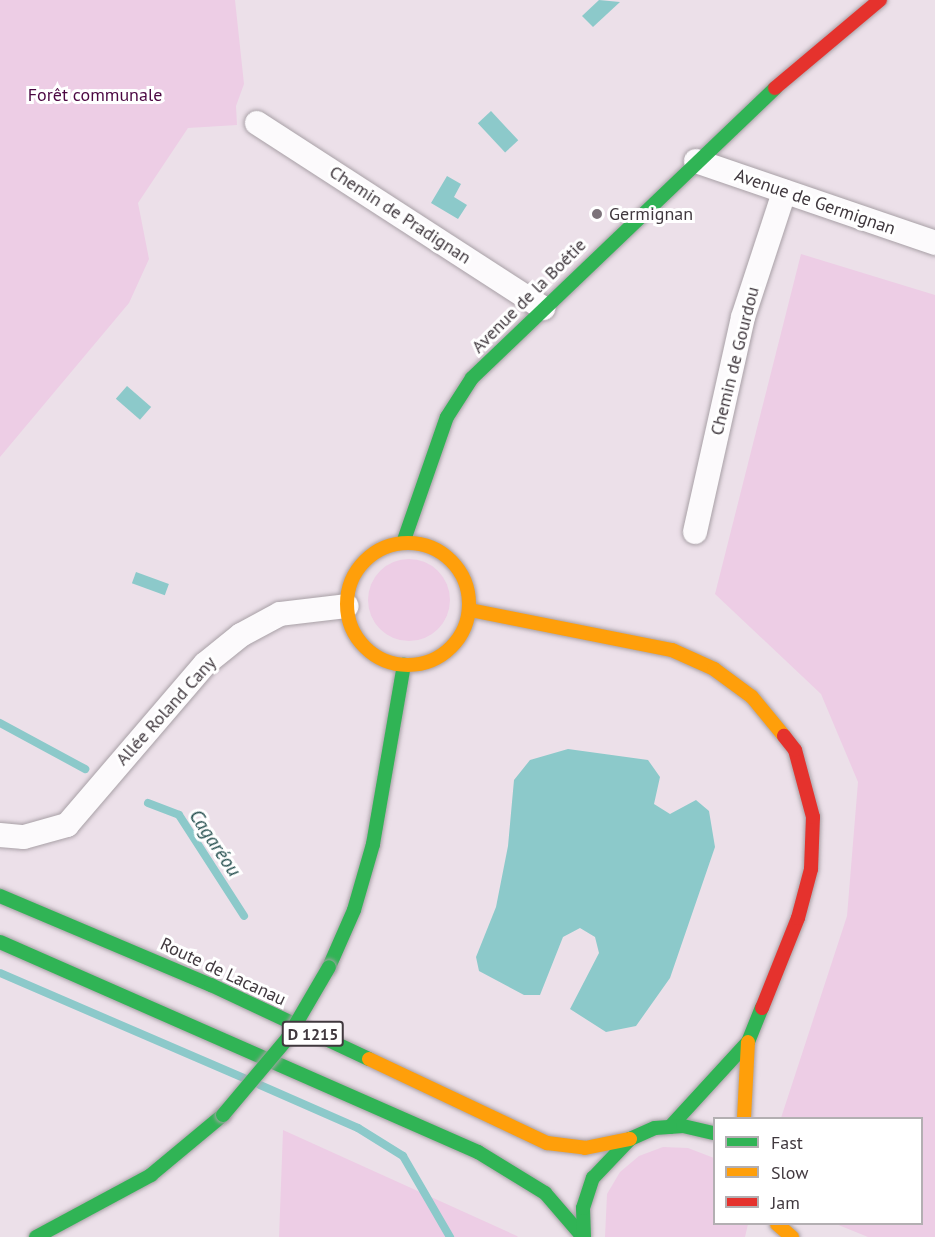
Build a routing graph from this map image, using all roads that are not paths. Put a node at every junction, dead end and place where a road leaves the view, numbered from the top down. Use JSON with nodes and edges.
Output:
{"nodes":[{"id":1,"x":880,"y":0,"type":"edge"},
{"id":2,"x":257,"y":123,"type":"dead end"},
{"id":3,"x":696,"y":161,"type":"junction"},
{"id":4,"x":784,"y":192,"type":"junction"},
{"id":5,"x":935,"y":243,"type":"edge"},
{"id":6,"x":543,"y":309,"type":"junction"},
{"id":7,"x":695,"y":532,"type":"dead end"},
{"id":8,"x":404,"y":543,"type":"junction"},
{"id":9,"x":347,"y":606,"type":"junction"},
{"id":10,"x":470,"y":610,"type":"junction"},
{"id":11,"x":404,"y":665,"type":"junction"},
{"id":12,"x":0,"y":835,"type":"edge"},
{"id":13,"x":0,"y":896,"type":"edge"},
{"id":14,"x":0,"y":942,"type":"edge"},
{"id":15,"x":748,"y":1042,"type":"junction"},
{"id":16,"x":744,"y":1117,"type":"edge"},
{"id":17,"x":670,"y":1127,"type":"junction"},
{"id":18,"x":713,"y":1133,"type":"edge"},
{"id":19,"x":630,"y":1139,"type":"junction"},
{"id":20,"x":777,"y":1225,"type":"edge"},
{"id":21,"x":36,"y":1237,"type":"edge"},
{"id":22,"x":583,"y":1237,"type":"edge"},
{"id":23,"x":792,"y":1237,"type":"edge"}],
"edges":[{"from":1,"to":3,"type":"main road","name":"Avenue de la Boétie"},
{"from":2,"to":6,"type":"street","name":"Chemin de Pradignan"},
{"from":3,"to":4,"type":"street","name":"Avenue de Germignan"},
{"from":3,"to":6,"type":"main road","name":"Avenue de la Boétie"},
{"from":4,"to":5,"type":"street","name":"Avenue de Germignan"},
{"from":4,"to":7,"type":"street","name":"Chemin de Gourdou"},
{"from":6,"to":8,"type":"main road","name":"Avenue de la Boétie"},
{"from":8,"to":9,"type":"main road"},
{"from":8,"to":10,"type":"main road"},
{"from":9,"to":11,"type":"main road"},
{"from":9,"to":12,"type":"street","name":"Allée Roland Cany"},
{"from":10,"to":11,"type":"main road"},
{"from":10,"to":15,"type":"main road"},
{"from":11,"to":21,"type":"main road","bridge":true},
{"from":13,"to":19,"type":"main road","name":"Route de Lacanau","number":"D 1215"},
{"from":14,"to":22,"type":"main road","number":"D 1215"},
{"from":15,"to":16,"type":"main road"},
{"from":15,"to":17,"type":"main road"},
{"from":17,"to":18,"type":"main road"},
{"from":17,"to":19,"type":"main road","name":"Route de Lacanau"},
{"from":19,"to":22,"type":"main road"},
{"from":20,"to":23,"type":"main road"}]}
